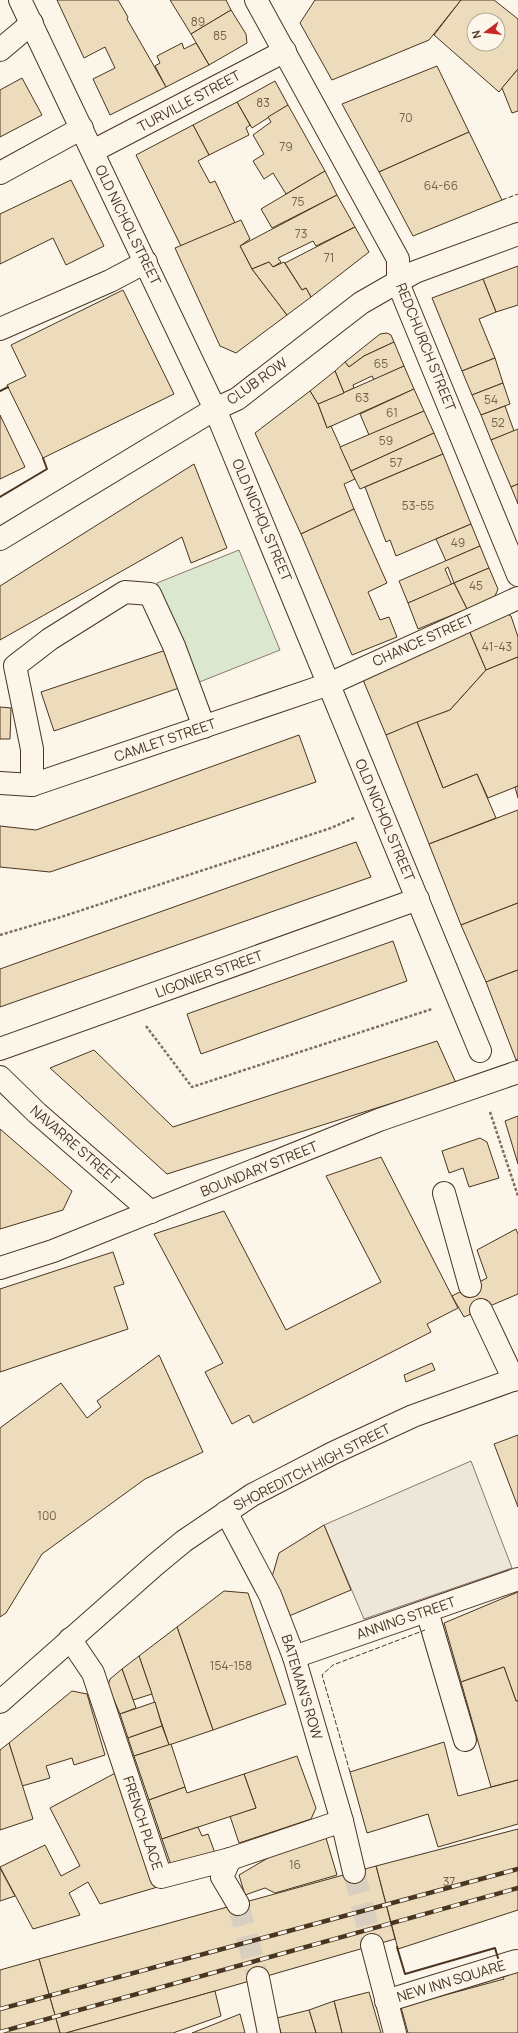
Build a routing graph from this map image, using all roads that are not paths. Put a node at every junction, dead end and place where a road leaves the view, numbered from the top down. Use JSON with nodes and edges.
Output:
{"nodes":[{"id":1,"x":20,"y":0,"type":"edge"},
{"id":2,"x":256,"y":0,"type":"edge"},
{"id":3,"x":32,"y":23,"type":"junction"},
{"id":4,"x":0,"y":50,"type":"edge"},
{"id":5,"x":285,"y":51,"type":"junction"},
{"id":6,"x":82,"y":128,"type":"junction"},
{"id":7,"x":93,"y":151,"type":"junction"},
{"id":8,"x":0,"y":173,"type":"edge"},
{"id":9,"x":518,"y":234,"type":"edge"},
{"id":10,"x":146,"y":262,"type":"junction"},
{"id":11,"x":398,"y":283,"type":"junction"},
{"id":12,"x":0,"y":329,"type":"edge"},
{"id":13,"x":215,"y":409,"type":"junction"},
{"id":14,"x":0,"y":539,"type":"edge"},
{"id":15,"x":518,"y":574,"type":"edge"},
{"id":16,"x":518,"y":598,"type":"edge"},
{"id":17,"x":329,"y":684,"type":"junction"},
{"id":18,"x":204,"y":727,"type":"junction"},
{"id":19,"x":0,"y":783,"type":"edge"},
{"id":20,"x":32,"y":785,"type":"junction"},
{"id":21,"x":418,"y":899,"type":"junction"},
{"id":22,"x":0,"y":1049,"type":"edge"},
{"id":23,"x":480,"y":1051,"type":"dead end"},
{"id":24,"x":518,"y":1072,"type":"edge"},
{"id":25,"x":0,"y":1077,"type":"edge"},
{"id":26,"x":444,"y":1193,"type":"dead end"},
{"id":27,"x":151,"y":1212,"type":"junction"},
{"id":28,"x":0,"y":1268,"type":"edge"},
{"id":29,"x":470,"y":1286,"type":"dead end"},
{"id":30,"x":481,"y":1310,"type":"dead end"},
{"id":31,"x":516,"y":1379,"type":"edge"},
{"id":32,"x":226,"y":1512,"type":"junction"},
{"id":33,"x":518,"y":1579,"type":"edge"},
{"id":34,"x":427,"y":1611,"type":"junction"},
{"id":35,"x":70,"y":1640,"type":"junction"},
{"id":36,"x":294,"y":1657,"type":"junction"},
{"id":37,"x":0,"y":1702,"type":"edge"},
{"id":38,"x":465,"y":1740,"type":"dead end"},
{"id":39,"x":342,"y":1821,"type":"junction"},
{"id":40,"x":230,"y":1860,"type":"junction"},
{"id":41,"x":354,"y":1872,"type":"tunnel mouth"},
{"id":42,"x":238,"y":1904,"type":"tunnel mouth"},
{"id":43,"x":372,"y":1946,"type":"tunnel mouth"},
{"id":44,"x":516,"y":1961,"type":"dead end"},
{"id":45,"x":258,"y":1978,"type":"tunnel mouth"},
{"id":46,"x":386,"y":2001,"type":"junction"},
{"id":47,"x":269,"y":2033,"type":"edge"},
{"id":48,"x":395,"y":2033,"type":"edge"}],
"edges":[{"from":1,"to":3,"type":"main road","name":"OLD NICHOL STREET"},
{"from":2,"to":5,"type":"main road","name":"REDCHURCH STREET"},
{"from":3,"to":4,"type":"main road"},
{"from":3,"to":6,"type":"main road","name":"OLD NICHOL STREET"},
{"from":5,"to":7,"type":"main road","name":"TURVILLE STREET"},
{"from":5,"to":11,"type":"main road","name":"REDCHURCH STREET"},
{"from":6,"to":7,"type":"main road","name":"OLD NICHOL STREET"},
{"from":6,"to":8,"type":"main road"},
{"from":7,"to":10,"type":"main road","name":"OLD NICHOL STREET"},
{"from":9,"to":11,"type":"main road","name":"CLUB ROW"},
{"from":10,"to":12,"type":"main road"},
{"from":10,"to":13,"type":"main road","name":"OLD NICHOL STREET"},
{"from":11,"to":13,"type":"main road","name":"CLUB ROW"},
{"from":11,"to":15,"type":"main road","name":"REDCHURCH STREET"},
{"from":13,"to":14,"type":"main road","name":"CLUB ROW"},
{"from":13,"to":17,"type":"main road","name":"OLD NICHOL STREET"},
{"from":16,"to":17,"type":"main road","name":"CHANCE STREET"},
{"from":17,"to":18,"type":"main road","name":"CAMLET STREET"},
{"from":17,"to":21,"type":"main road","name":"OLD NICHOL STREET"},
{"from":18,"to":20,"type":"main road","name":"CAMLET STREET"},
{"from":18,"to":20,"type":"main road"},
{"from":19,"to":20,"type":"main road","name":"CAMLET STREET"},
{"from":21,"to":22,"type":"main road","name":"LIGONIER STREET"},
{"from":21,"to":23,"type":"main road","name":"OLD NICHOL STREET"},
{"from":24,"to":27,"type":"main road","name":"BOUNDARY STREET"},
{"from":25,"to":27,"type":"main road","name":"NAVARRE STREET"},
{"from":26,"to":29,"type":"main road"},
{"from":27,"to":28,"type":"main road","name":"BOUNDARY STREET"},
{"from":30,"to":31,"type":"main road"},
{"from":31,"to":32,"type":"main road","name":"SHOREDITCH HIGH STREET"},
{"from":32,"to":35,"type":"main road","name":"SHOREDITCH HIGH STREET"},
{"from":32,"to":36,"type":"main road","name":"BATEMAN'S ROW"},
{"from":33,"to":34,"type":"main road","name":"ANNING STREET"},
{"from":34,"to":36,"type":"main road","name":"ANNING STREET"},
{"from":34,"to":38,"type":"main road"},
{"from":35,"to":37,"type":"main road","name":"SHOREDITCH HIGH STREET"},
{"from":35,"to":40,"type":"main road","name":"FRENCH PLACE"},
{"from":36,"to":39,"type":"main road","name":"BATEMAN'S ROW"},
{"from":39,"to":40,"type":"main road","name":"FRENCH PLACE"},
{"from":39,"to":41,"type":"main road","name":"BATEMAN'S ROW"},
{"from":40,"to":42,"type":"main road"},
{"from":43,"to":46,"type":"main road"},
{"from":44,"to":46,"type":"main road","name":"NEW INN SQUARE"},
{"from":45,"to":47,"type":"main road"},
{"from":46,"to":48,"type":"main road"}]}
